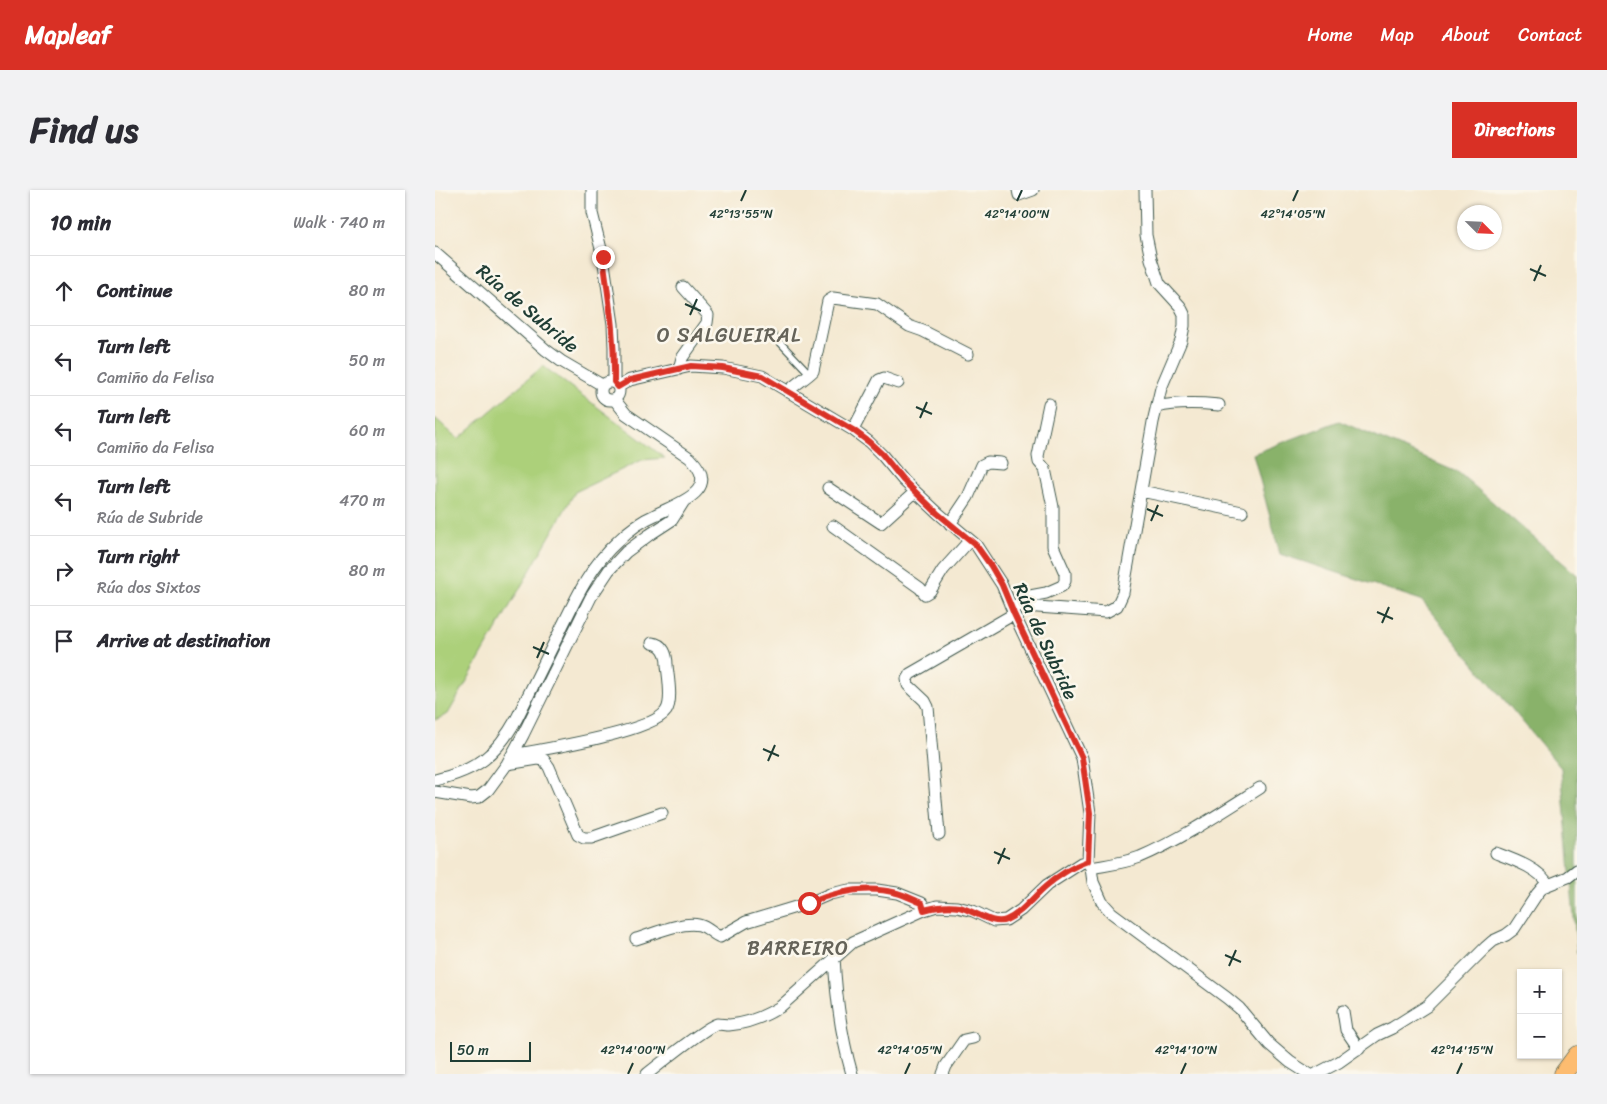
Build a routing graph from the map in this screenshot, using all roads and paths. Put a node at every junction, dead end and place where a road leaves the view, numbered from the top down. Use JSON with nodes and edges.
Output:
{"nodes":[{"id":1,"x":592,"y":190,"type":"edge"},
{"id":2,"x":1018,"y":190,"type":"edge"},
{"id":3,"x":1033,"y":190,"type":"edge"},
{"id":4,"x":1145,"y":190,"type":"edge"},
{"id":5,"x":436,"y":254,"type":"edge"},
{"id":6,"x":683,"y":287,"type":"dead end"},
{"id":7,"x":773,"y":335,"type":"dead end"},
{"id":8,"x":968,"y":354,"type":"dead end"},
{"id":9,"x":679,"y":369,"type":"junction"},
{"id":10,"x":810,"y":374,"type":"junction"},
{"id":11,"x":898,"y":383,"type":"dead end"},
{"id":12,"x":616,"y":384,"type":"junction"},
{"id":13,"x":602,"y":385,"type":"junction"},
{"id":14,"x":788,"y":392,"type":"junction"},
{"id":15,"x":614,"y":399,"type":"junction"},
{"id":16,"x":1049,"y":404,"type":"dead end"},
{"id":17,"x":1219,"y":405,"type":"dead end"},
{"id":18,"x":1157,"y":407,"type":"junction"},
{"id":19,"x":853,"y":430,"type":"junction"},
{"id":20,"x":1001,"y":463,"type":"dead end"},
{"id":21,"x":828,"y":488,"type":"dead end"},
{"id":22,"x":1141,"y":491,"type":"junction"},
{"id":23,"x":915,"y":492,"type":"junction"},
{"id":24,"x":684,"y":501,"type":"junction"},
{"id":25,"x":1242,"y":512,"type":"dead end"},
{"id":26,"x":950,"y":524,"type":"junction"},
{"id":27,"x":833,"y":526,"type":"dead end"},
{"id":28,"x":970,"y":540,"type":"junction"},
{"id":29,"x":1027,"y":607,"type":"junction"},
{"id":30,"x":1012,"y":610,"type":"junction"},
{"id":31,"x":651,"y":643,"type":"dead end"},
{"id":32,"x":509,"y":759,"type":"junction"},
{"id":33,"x":435,"y":780,"type":"edge"},
{"id":34,"x":1260,"y":788,"type":"dead end"},
{"id":35,"x":435,"y":792,"type":"edge"},
{"id":36,"x":662,"y":813,"type":"dead end"},
{"id":37,"x":939,"y":834,"type":"dead end"},
{"id":38,"x":1496,"y":853,"type":"dead end"},
{"id":39,"x":1089,"y":865,"type":"junction"},
{"id":40,"x":1577,"y":870,"type":"edge"},
{"id":41,"x":1548,"y":885,"type":"junction"},
{"id":42,"x":924,"y":910,"type":"junction"},
{"id":43,"x":636,"y":939,"type":"dead end"},
{"id":44,"x":834,"y":957,"type":"junction"},
{"id":45,"x":1343,"y":1011,"type":"dead end"},
{"id":46,"x":973,"y":1038,"type":"dead end"},
{"id":47,"x":1359,"y":1049,"type":"junction"},
{"id":48,"x":1577,"y":1054,"type":"edge"},
{"id":49,"x":647,"y":1074,"type":"edge"},
{"id":50,"x":852,"y":1074,"type":"edge"},
{"id":51,"x":943,"y":1074,"type":"edge"},
{"id":52,"x":1309,"y":1074,"type":"edge"},
{"id":53,"x":1316,"y":1074,"type":"edge"},
{"id":54,"x":1563,"y":1074,"type":"edge"}],
"edges":[{"from":1,"to":12,"type":"street"},
{"from":2,"to":3,"type":"street"},
{"from":4,"to":18,"type":"street"},
{"from":5,"to":13,"type":"street","name":"Rúa de Subride"},
{"from":6,"to":9,"type":"street"},
{"from":7,"to":10,"type":"lane"},
{"from":8,"to":10,"type":"street"},
{"from":9,"to":12,"type":"street","name":"Rúa de Subride"},
{"from":9,"to":14,"type":"street","name":"Rúa de Subride"},
{"from":10,"to":14,"type":"street"},
{"from":11,"to":19,"type":"street"},
{"from":12,"to":13,"type":"street"},
{"from":12,"to":15,"type":"street"},
{"from":13,"to":15,"type":"street"},
{"from":14,"to":19,"type":"street","name":"Rúa de Subride"},
{"from":15,"to":24,"type":"street"},
{"from":16,"to":29,"type":"street"},
{"from":17,"to":18,"type":"street"},
{"from":18,"to":22,"type":"street"},
{"from":19,"to":23,"type":"street","name":"Rúa de Subride"},
{"from":20,"to":26,"type":"street"},
{"from":21,"to":23,"type":"street"},
{"from":22,"to":25,"type":"street"},
{"from":22,"to":29,"type":"street"},
{"from":23,"to":26,"type":"street","name":"Rúa de Subride"},
{"from":24,"to":32,"type":"street"},
{"from":24,"to":33,"type":"street"},
{"from":26,"to":28,"type":"street","name":"Rúa de Subride"},
{"from":27,"to":28,"type":"street"},
{"from":28,"to":30,"type":"street","name":"Rúa de Subride"},
{"from":29,"to":30,"type":"street"},
{"from":30,"to":37,"type":"street"},
{"from":30,"to":39,"type":"street","name":"Rúa de Subride"},
{"from":31,"to":32,"type":"street"},
{"from":32,"to":35,"type":"street"},
{"from":32,"to":36,"type":"street"},
{"from":34,"to":39,"type":"street"},
{"from":38,"to":41,"type":"street"},
{"from":39,"to":42,"type":"street"},
{"from":39,"to":52,"type":"street","name":"Rúa de Subride"},
{"from":40,"to":41,"type":"street"},
{"from":41,"to":47,"type":"street"},
{"from":42,"to":43,"type":"street"},
{"from":42,"to":44,"type":"street"},
{"from":44,"to":49,"type":"street"},
{"from":44,"to":50,"type":"street"},
{"from":45,"to":47,"type":"street"},
{"from":46,"to":51,"type":"street"},
{"from":47,"to":53,"type":"street"},
{"from":48,"to":54,"type":"main road"}]}
